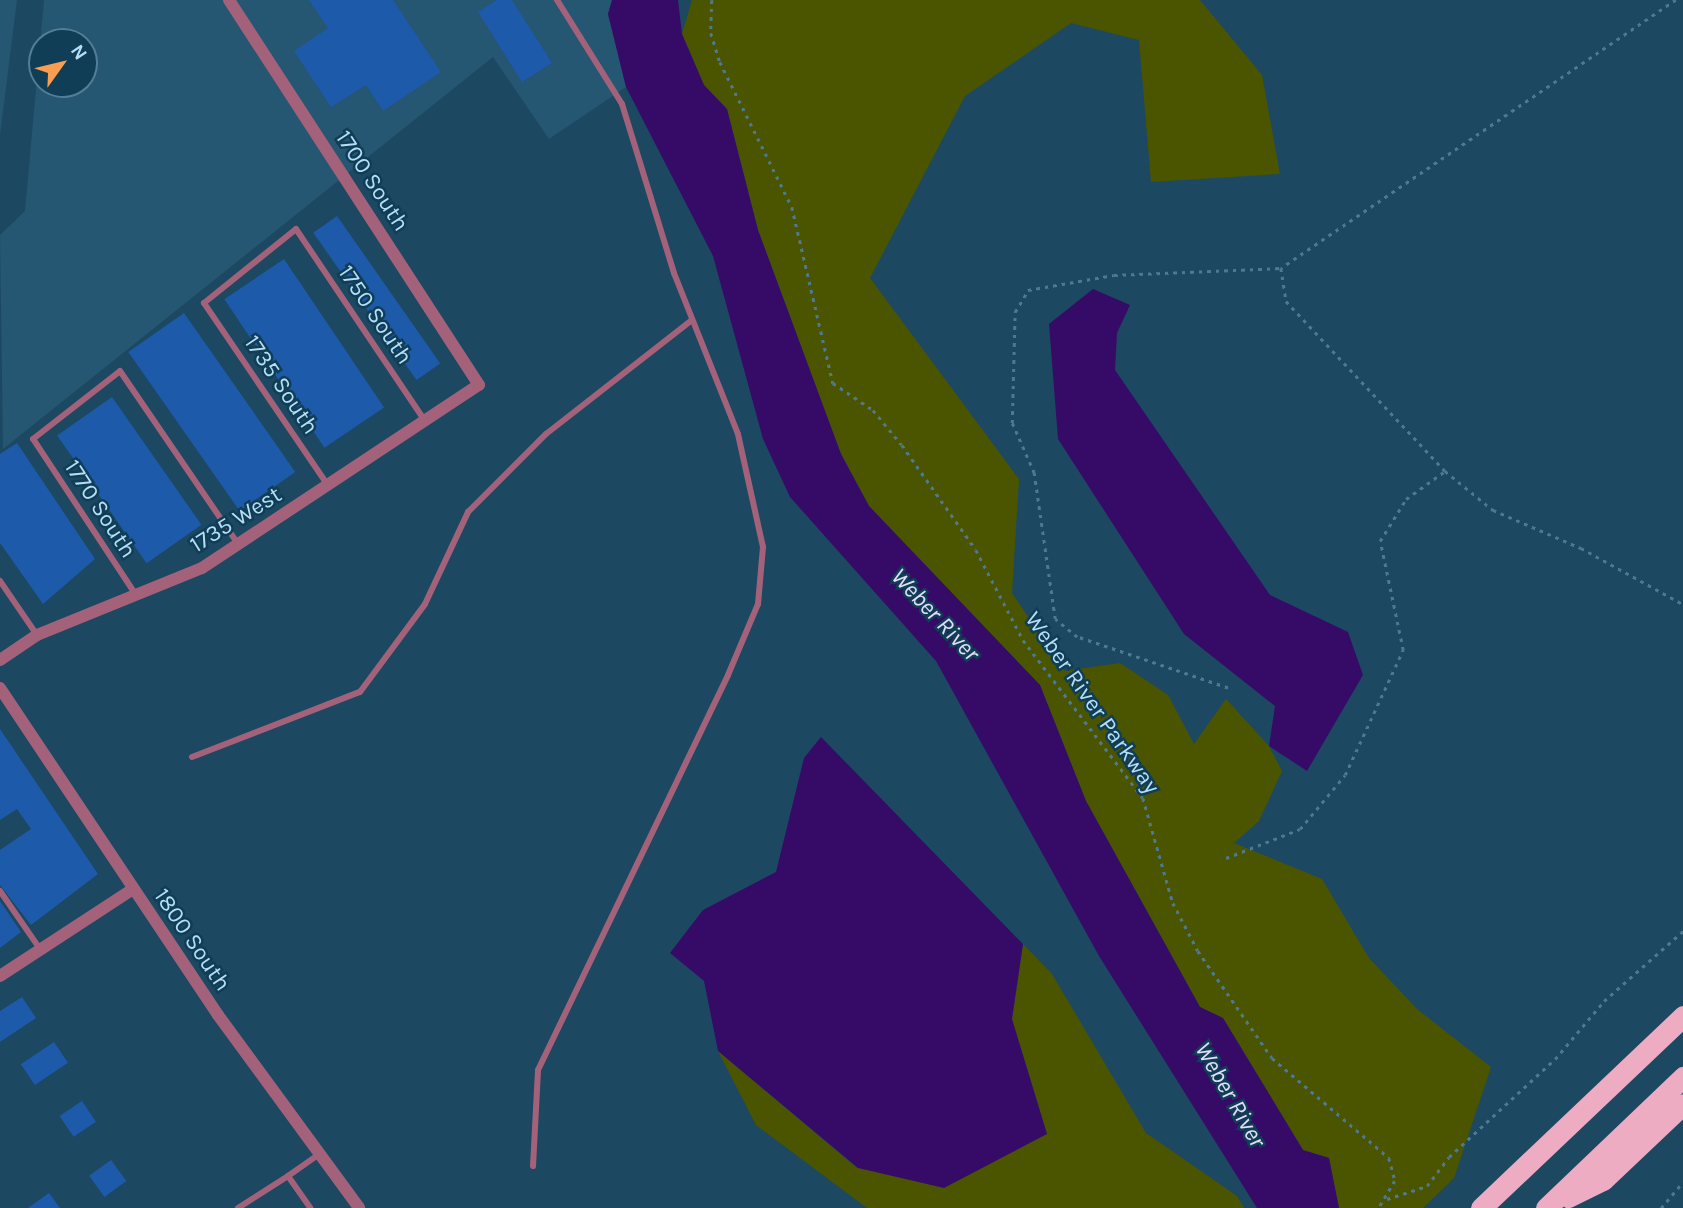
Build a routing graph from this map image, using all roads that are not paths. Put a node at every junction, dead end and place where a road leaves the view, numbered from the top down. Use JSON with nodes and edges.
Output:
{"nodes":[{"id":1,"x":229,"y":0,"type":"edge"},
{"id":2,"x":557,"y":0,"type":"edge"},
{"id":3,"x":296,"y":229,"type":"joint"},
{"id":4,"x":692,"y":320,"type":"junction"},
{"id":5,"x":479,"y":384,"type":"joint"},
{"id":6,"x":425,"y":421,"type":"junction"},
{"id":7,"x":328,"y":486,"type":"junction"},
{"id":8,"x":239,"y":546,"type":"junction"},
{"id":9,"x":0,"y":581,"type":"edge"},
{"id":10,"x":138,"y":598,"type":"junction"},
{"id":11,"x":37,"y":635,"type":"junction"},
{"id":12,"x":0,"y":660,"type":"edge"},
{"id":13,"x":0,"y":688,"type":"edge"},
{"id":14,"x":192,"y":757,"type":"dead end"},
{"id":15,"x":133,"y":889,"type":"junction"},
{"id":16,"x":0,"y":891,"type":"edge"},
{"id":17,"x":40,"y":949,"type":"junction"},
{"id":18,"x":0,"y":976,"type":"edge"},
{"id":19,"x":1683,"y":1016,"type":"edge"},
{"id":20,"x":1683,"y":1077,"type":"edge"},
{"id":21,"x":1683,"y":1104,"type":"edge"},
{"id":22,"x":322,"y":1153,"type":"junction"},
{"id":23,"x":533,"y":1166,"type":"dead end"},
{"id":24,"x":288,"y":1176,"type":"junction"},
{"id":25,"x":238,"y":1208,"type":"edge"},
{"id":26,"x":310,"y":1208,"type":"edge"},
{"id":27,"x":359,"y":1208,"type":"edge"},
{"id":28,"x":1481,"y":1208,"type":"edge"},
{"id":29,"x":1547,"y":1208,"type":"edge"}],
"edges":[{"from":1,"to":5,"type":"street","name":"1700 South"},
{"from":2,"to":4,"type":"lane"},
{"from":3,"to":6,"type":"lane","name":"1750 South"},
{"from":3,"to":7,"type":"lane","name":"1735 South"},
{"from":4,"to":14,"type":"lane"},
{"from":4,"to":23,"type":"lane"},
{"from":5,"to":6,"type":"street","name":"1735 West"},
{"from":6,"to":7,"type":"street","name":"1735 West"},
{"from":7,"to":8,"type":"street","name":"1735 West"},
{"from":8,"to":10,"type":"street","name":"1735 West"},
{"from":8,"to":10,"type":"lane","name":"1770 South"},
{"from":9,"to":11,"type":"lane"},
{"from":10,"to":11,"type":"street","name":"1735 West"},
{"from":11,"to":12,"type":"street","name":"1735 West"},
{"from":13,"to":15,"type":"street","name":"1800 South"},
{"from":15,"to":17,"type":"street"},
{"from":15,"to":22,"type":"street","name":"1800 South"},
{"from":16,"to":17,"type":"lane"},
{"from":17,"to":18,"type":"street"},
{"from":19,"to":28,"type":"highway"},
{"from":20,"to":29,"type":"highway"},
{"from":21,"to":29,"type":"highway"},
{"from":22,"to":24,"type":"lane"},
{"from":22,"to":27,"type":"street","name":"1800 South"},
{"from":24,"to":25,"type":"lane"},
{"from":24,"to":26,"type":"lane"}]}
